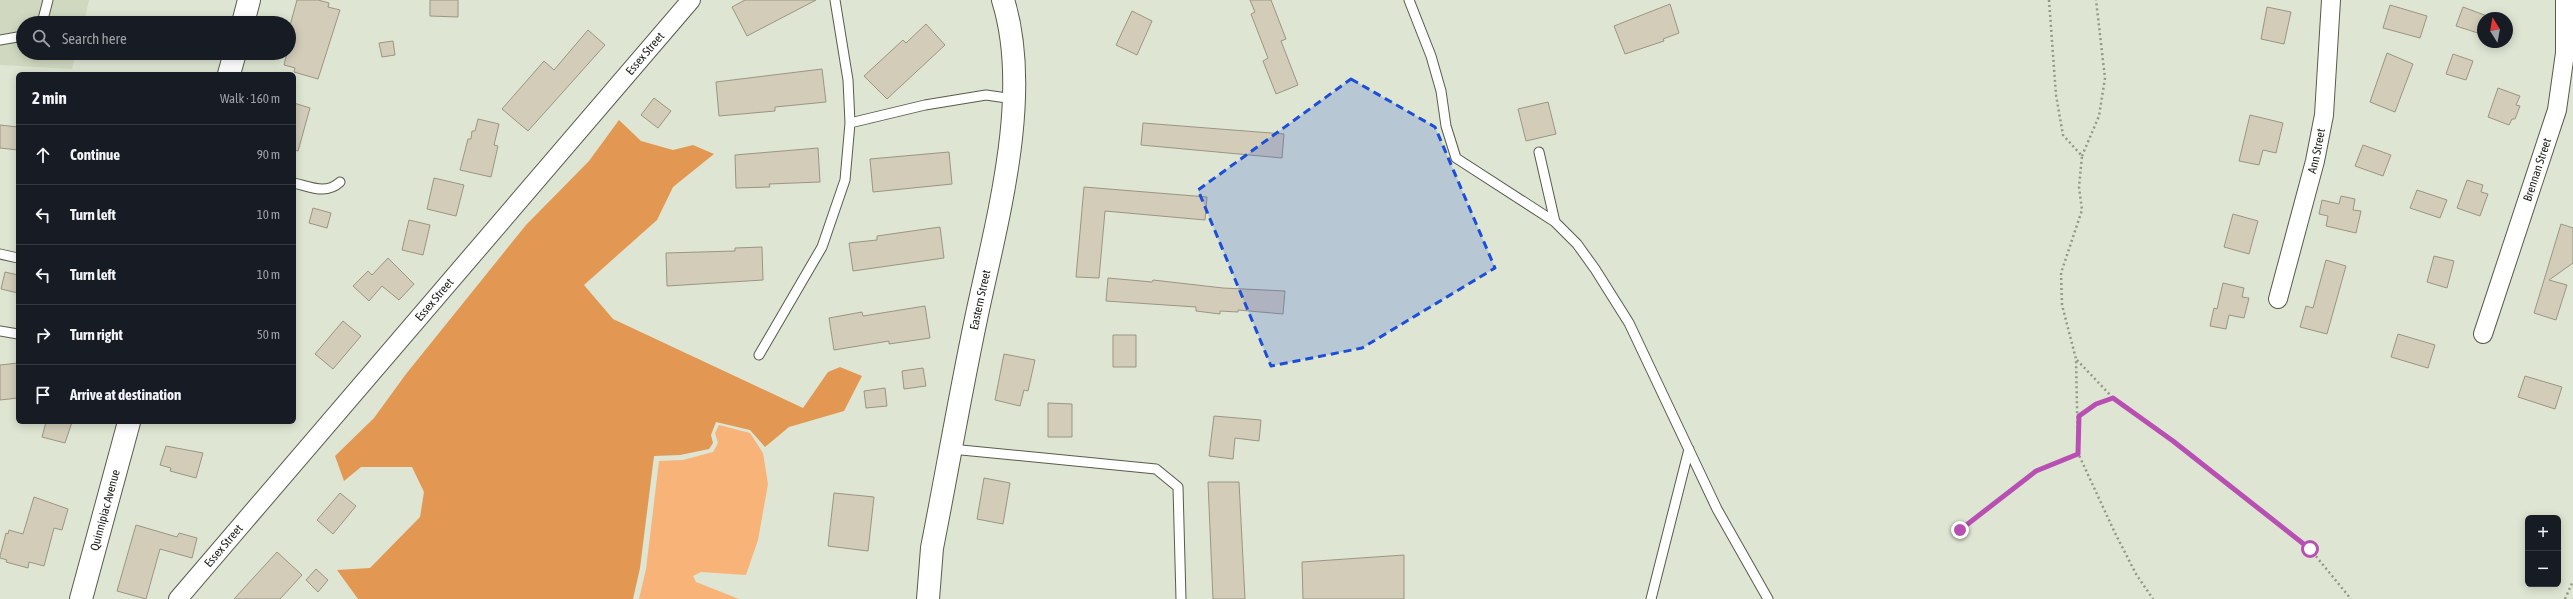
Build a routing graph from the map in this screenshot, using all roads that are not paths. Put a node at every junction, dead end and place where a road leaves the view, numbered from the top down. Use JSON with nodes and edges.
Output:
{"nodes":[{"id":1,"x":48,"y":0,"type":"edge"},
{"id":2,"x":249,"y":0,"type":"edge"},
{"id":3,"x":690,"y":0,"type":"edge"},
{"id":4,"x":835,"y":0,"type":"edge"},
{"id":5,"x":1003,"y":0,"type":"edge"},
{"id":6,"x":1409,"y":0,"type":"edge"},
{"id":7,"x":2331,"y":0,"type":"edge"},
{"id":8,"x":2564,"y":0,"type":"edge"},
{"id":9,"x":44,"y":16,"type":"edge"},
{"id":10,"x":245,"y":16,"type":"edge"},
{"id":11,"x":16,"y":37,"type":"edge"},
{"id":12,"x":0,"y":40,"type":"edge"},
{"id":13,"x":232,"y":60,"type":"edge"},
{"id":14,"x":229,"y":72,"type":"edge"},
{"id":15,"x":1014,"y":99,"type":"junction"},
{"id":16,"x":850,"y":123,"type":"junction"},
{"id":17,"x":1539,"y":152,"type":"dead end"},
{"id":18,"x":340,"y":182,"type":"dead end"},
{"id":19,"x":296,"y":183,"type":"edge"},
{"id":20,"x":1555,"y":222,"type":"junction"},
{"id":21,"x":0,"y":254,"type":"edge"},
{"id":22,"x":16,"y":258,"type":"edge"},
{"id":23,"x":2278,"y":298,"type":"dead end"},
{"id":24,"x":0,"y":331,"type":"edge"},
{"id":25,"x":16,"y":334,"type":"edge"},
{"id":26,"x":2483,"y":334,"type":"dead end"},
{"id":27,"x":760,"y":354,"type":"dead end"},
{"id":28,"x":128,"y":424,"type":"edge"},
{"id":29,"x":951,"y":449,"type":"junction"},
{"id":30,"x":1689,"y":449,"type":"junction"},
{"id":31,"x":81,"y":599,"type":"edge"},
{"id":32,"x":178,"y":599,"type":"edge"},
{"id":33,"x":928,"y":599,"type":"edge"},
{"id":34,"x":1181,"y":599,"type":"edge"},
{"id":35,"x":1651,"y":599,"type":"edge"},
{"id":36,"x":1768,"y":599,"type":"edge"}],
"edges":[{"from":1,"to":9,"type":"lane"},
{"from":2,"to":10,"type":"street"},
{"from":3,"to":32,"type":"street","name":"Essex Street"},
{"from":4,"to":16,"type":"lane"},
{"from":5,"to":15,"type":"street","name":"Eastern Street"},
{"from":6,"to":20,"type":"lane"},
{"from":7,"to":23,"type":"street","name":"Ann Street"},
{"from":8,"to":26,"type":"street","name":"Brennan Street"},
{"from":11,"to":12,"type":"lane"},
{"from":13,"to":14,"type":"street"},
{"from":15,"to":16,"type":"lane"},
{"from":15,"to":29,"type":"street","name":"Eastern Street"},
{"from":16,"to":27,"type":"lane"},
{"from":17,"to":20,"type":"lane"},
{"from":18,"to":19,"type":"lane"},
{"from":20,"to":30,"type":"lane"},
{"from":21,"to":22,"type":"lane"},
{"from":24,"to":25,"type":"lane"},
{"from":28,"to":31,"type":"street","name":"Quinnipiac Avenue"},
{"from":29,"to":33,"type":"street","name":"Eastern Street"},
{"from":29,"to":34,"type":"lane"},
{"from":30,"to":35,"type":"lane"},
{"from":30,"to":36,"type":"lane"}]}
